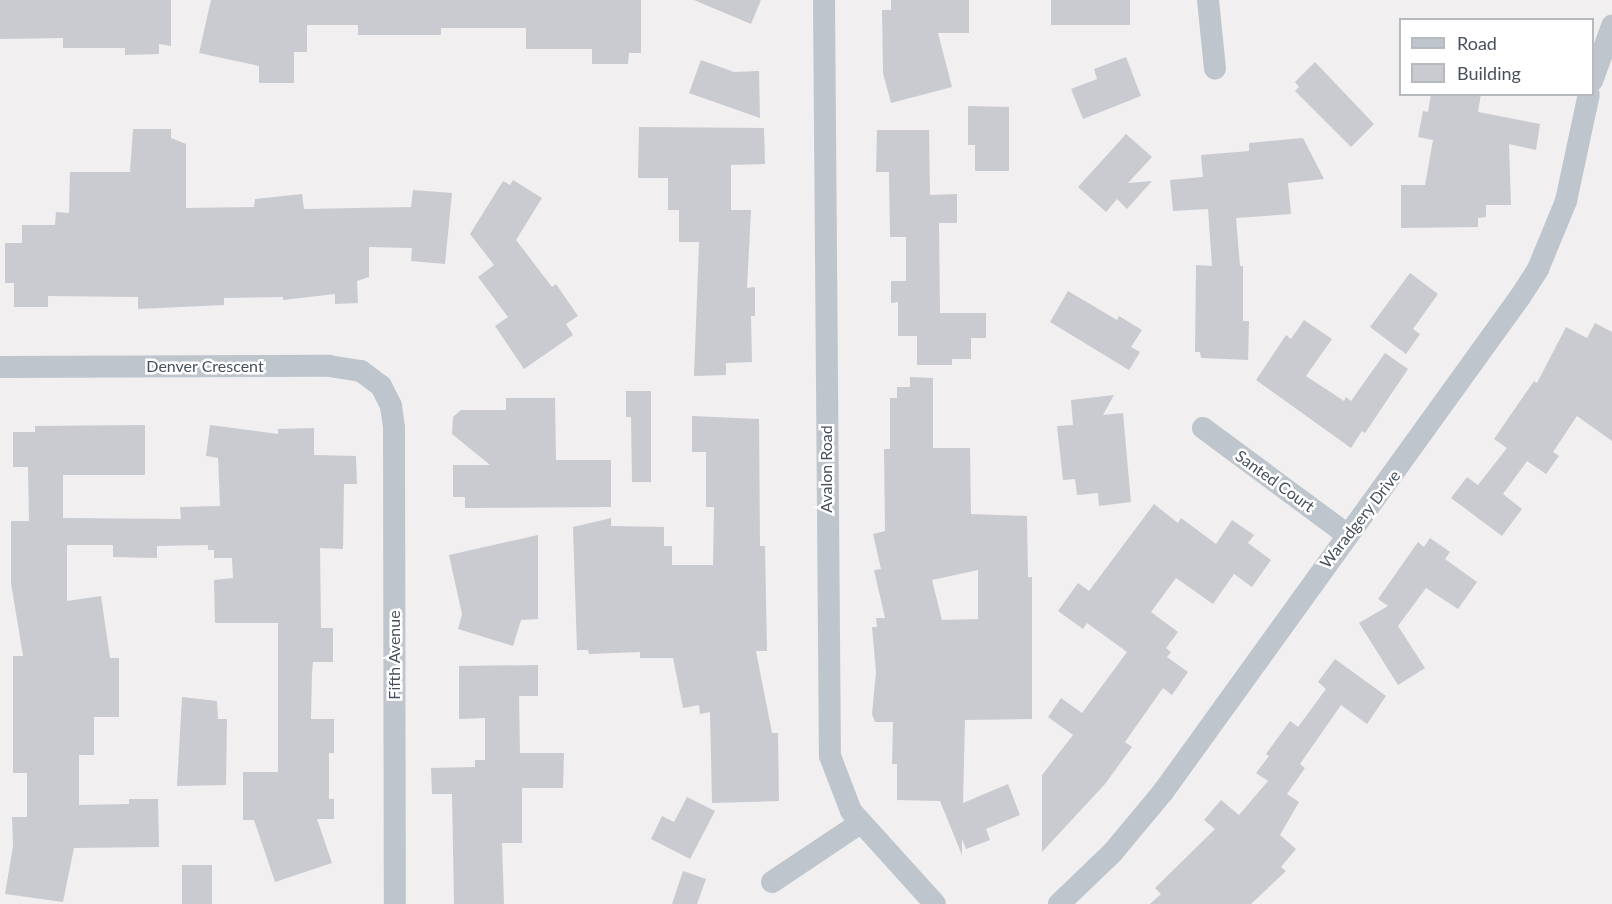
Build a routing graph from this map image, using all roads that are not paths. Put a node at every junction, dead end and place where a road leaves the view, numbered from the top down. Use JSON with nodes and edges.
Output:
{"nodes":[{"id":1,"x":824,"y":0,"type":"edge"},
{"id":2,"x":1208,"y":0,"type":"edge"},
{"id":3,"x":1612,"y":26,"type":"edge"},
{"id":4,"x":1215,"y":69,"type":"dead end"},
{"id":5,"x":1594,"y":78,"type":"edge"},
{"id":6,"x":1589,"y":96,"type":"edge"},
{"id":7,"x":0,"y":367,"type":"edge"},
{"id":8,"x":391,"y":406,"type":"joint"},
{"id":9,"x":1203,"y":428,"type":"dead end"},
{"id":10,"x":1346,"y":534,"type":"junction"},
{"id":11,"x":860,"y":823,"type":"junction"},
{"id":12,"x":772,"y":882,"type":"dead end"},
{"id":13,"x":395,"y":904,"type":"edge"},
{"id":14,"x":935,"y":904,"type":"edge"},
{"id":15,"x":1059,"y":904,"type":"edge"}],
"edges":[{"from":1,"to":11,"type":"street","name":"Avalon Road"},
{"from":2,"to":4,"type":"street"},
{"from":3,"to":5,"type":"street"},
{"from":6,"to":10,"type":"street","name":"Waradgery Drive"},
{"from":7,"to":8,"type":"street","name":"Denver Crescent"},
{"from":8,"to":13,"type":"street","name":"Fifth Avenue"},
{"from":9,"to":10,"type":"street","name":"Santed Court"},
{"from":10,"to":15,"type":"street","name":"Waradgery Drive"},
{"from":11,"to":12,"type":"street"},
{"from":11,"to":14,"type":"street","name":"Avalon Road"}]}
